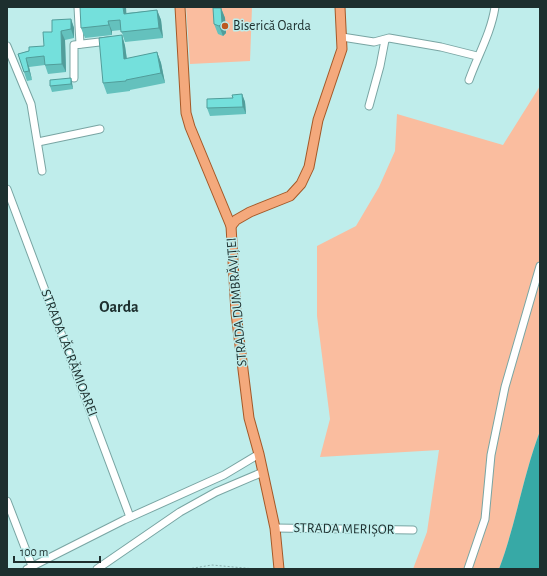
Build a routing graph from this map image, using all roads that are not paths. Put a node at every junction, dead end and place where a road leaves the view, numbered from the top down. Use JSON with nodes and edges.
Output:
{"nodes":[{"id":1,"x":78,"y":7,"type":"edge"},
{"id":2,"x":180,"y":7,"type":"edge"},
{"id":3,"x":340,"y":7,"type":"edge"},
{"id":4,"x":495,"y":7,"type":"edge"},
{"id":5,"x":342,"y":36,"type":"junction"},
{"id":6,"x":385,"y":40,"type":"junction"},
{"id":7,"x":116,"y":41,"type":"edge"},
{"id":8,"x":80,"y":44,"type":"junction"},
{"id":9,"x":7,"y":46,"type":"edge"},
{"id":10,"x":477,"y":56,"type":"junction"},
{"id":11,"x":74,"y":78,"type":"dead end"},
{"id":12,"x":469,"y":80,"type":"dead end"},
{"id":13,"x":369,"y":106,"type":"dead end"},
{"id":14,"x":100,"y":129,"type":"dead end"},
{"id":15,"x":38,"y":142,"type":"junction"},
{"id":16,"x":42,"y":171,"type":"dead end"},
{"id":17,"x":7,"y":189,"type":"edge"},
{"id":18,"x":231,"y":226,"type":"junction"},
{"id":19,"x":540,"y":266,"type":"edge"},
{"id":20,"x":259,"y":454,"type":"junction"},
{"id":21,"x":263,"y":472,"type":"junction"},
{"id":22,"x":224,"y":475,"type":"junction"},
{"id":23,"x":195,"y":489,"type":"junction"},
{"id":24,"x":216,"y":492,"type":"junction"},
{"id":25,"x":7,"y":501,"type":"edge"},
{"id":26,"x":130,"y":517,"type":"junction"},
{"id":27,"x":275,"y":528,"type":"junction"},
{"id":28,"x":413,"y":530,"type":"dead end"},
{"id":29,"x":29,"y":568,"type":"edge"},
{"id":30,"x":97,"y":569,"type":"edge"},
{"id":31,"x":279,"y":569,"type":"edge"},
{"id":32,"x":468,"y":569,"type":"edge"}],
"edges":[{"from":1,"to":8,"type":"street"},
{"from":2,"to":18,"type":"main road"},
{"from":3,"to":5,"type":"main road","name":"STRADA DUMBRĂVIȚEI"},
{"from":4,"to":10,"type":"street"},
{"from":5,"to":6,"type":"street"},
{"from":5,"to":18,"type":"main road","name":"STRADA DUMBRĂVIȚEI"},
{"from":6,"to":10,"type":"street"},
{"from":6,"to":13,"type":"street"},
{"from":7,"to":8,"type":"street"},
{"from":8,"to":11,"type":"street"},
{"from":9,"to":15,"type":"street"},
{"from":10,"to":12,"type":"street"},
{"from":14,"to":15,"type":"street"},
{"from":15,"to":16,"type":"street"},
{"from":17,"to":26,"type":"street","name":"STRADA LĂCRĂMIOAREI"},
{"from":18,"to":20,"type":"main road","name":"STRADA DUMBRĂVIȚEI"},
{"from":19,"to":32,"type":"street"},
{"from":20,"to":21,"type":"main road","name":"STRADA DUMBRĂVIȚEI"},
{"from":20,"to":22,"type":"street"},
{"from":21,"to":24,"type":"street"},
{"from":21,"to":27,"type":"main road","name":"STRADA DUMBRĂVIȚEI"},
{"from":22,"to":23,"type":"street"},
{"from":22,"to":24,"type":"street"},
{"from":23,"to":24,"type":"street"},
{"from":23,"to":26,"type":"street"},
{"from":24,"to":30,"type":"street"},
{"from":25,"to":29,"type":"street"},
{"from":26,"to":29,"type":"street"},
{"from":27,"to":28,"type":"street","name":"STRADA MERIȘOR"},
{"from":27,"to":31,"type":"main road","name":"STRADA DUMBRĂVIȚEI"}]}
